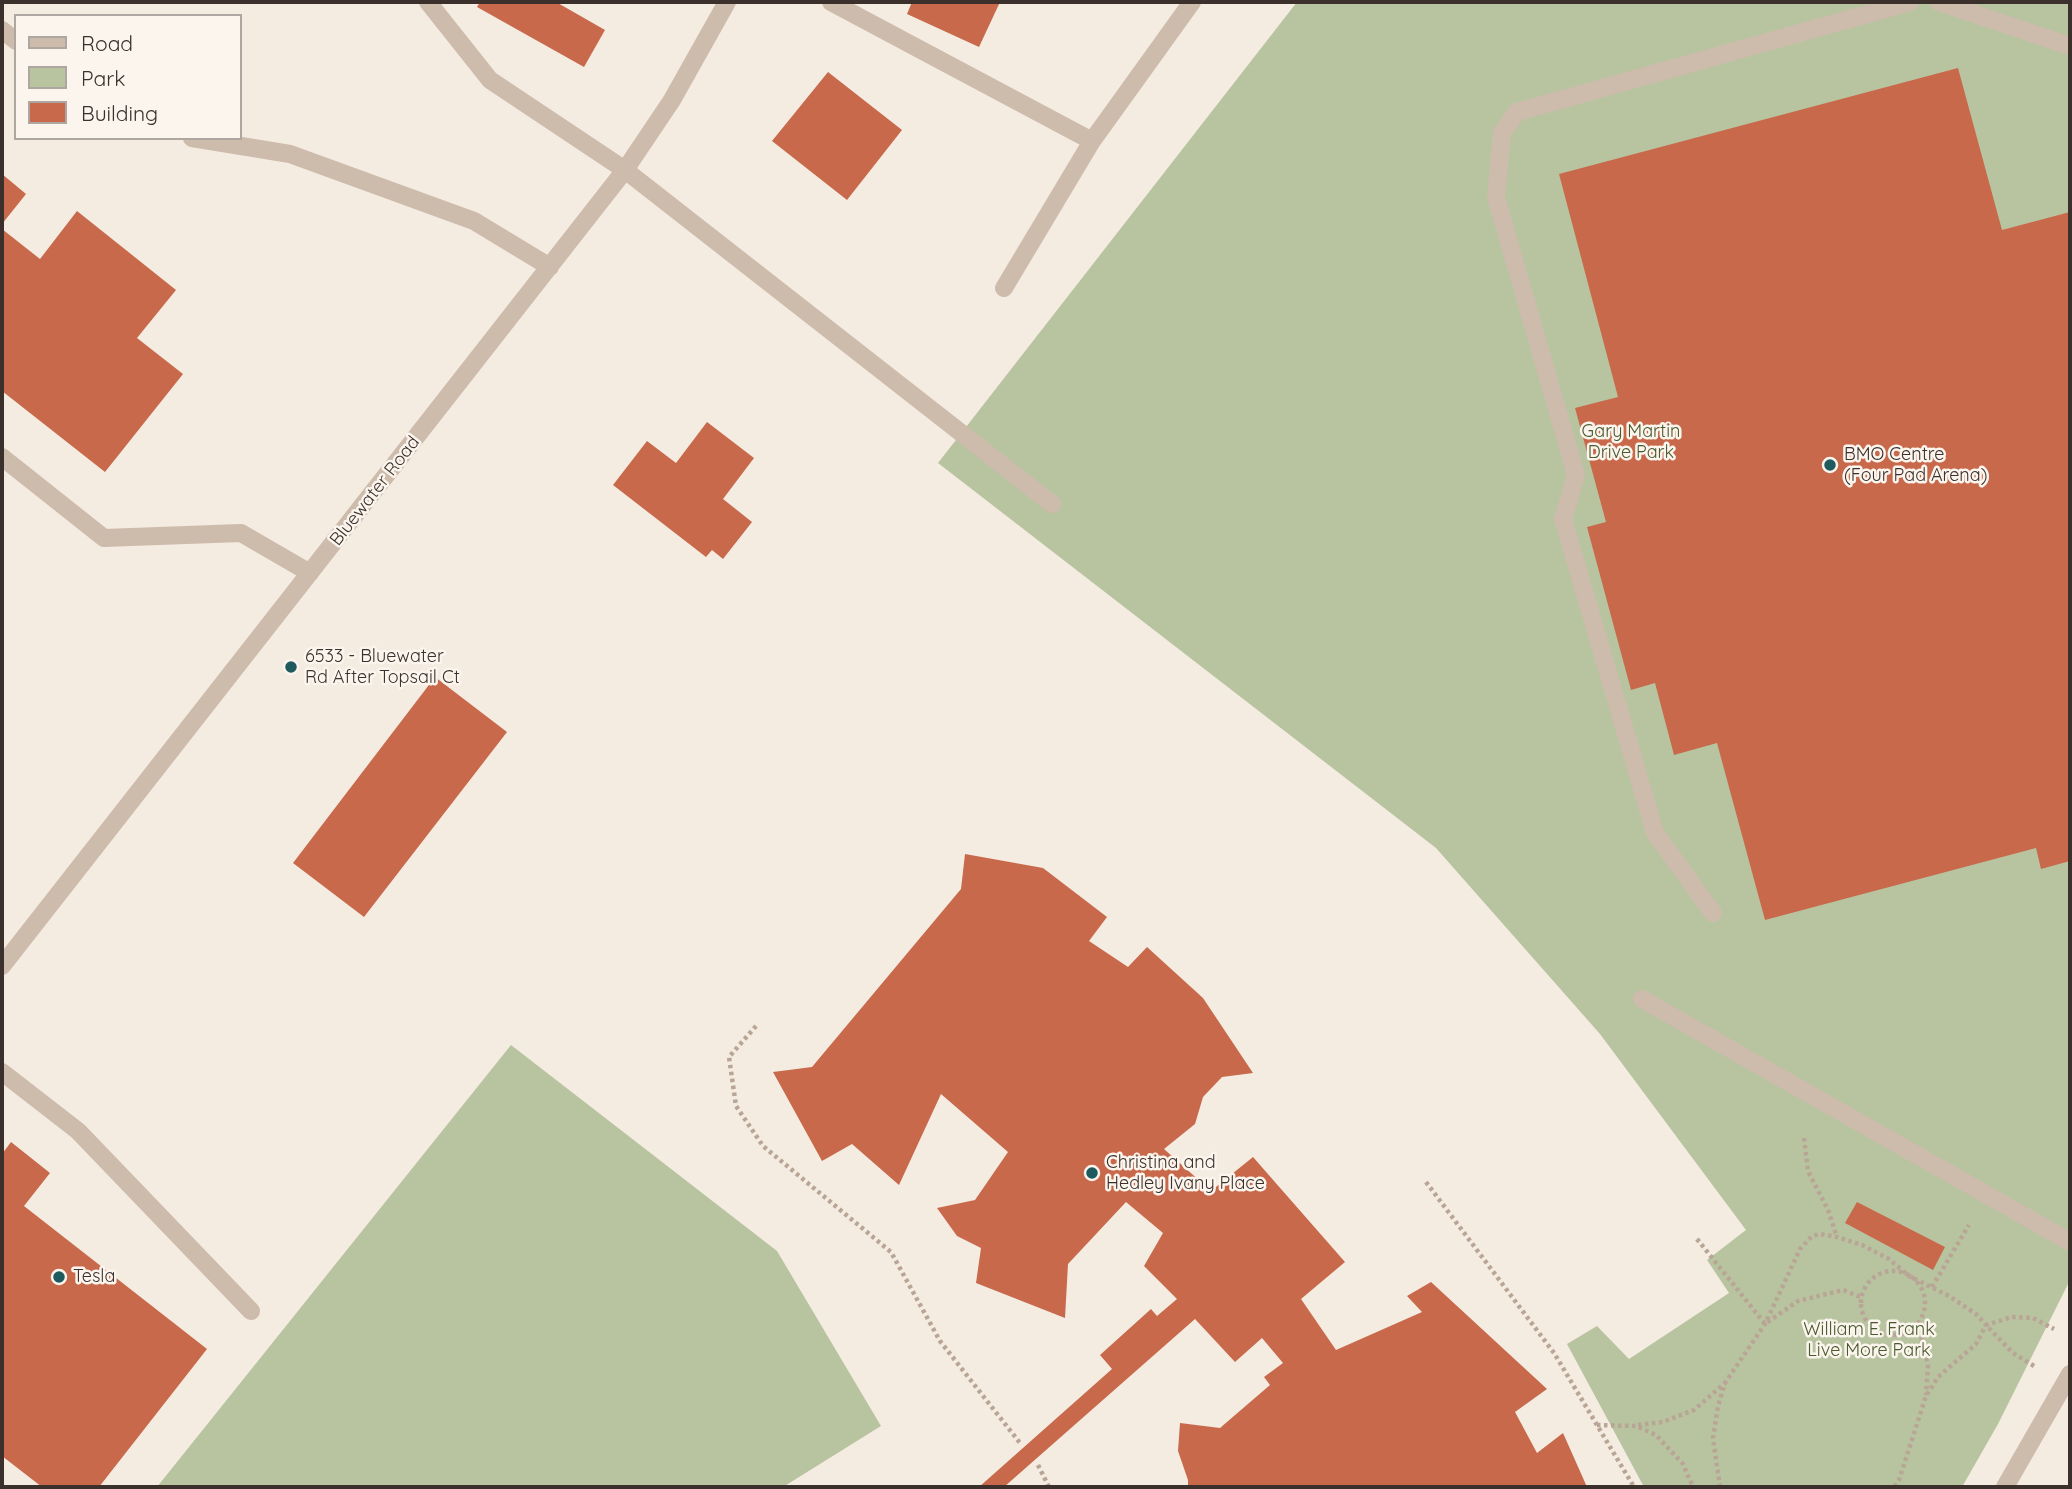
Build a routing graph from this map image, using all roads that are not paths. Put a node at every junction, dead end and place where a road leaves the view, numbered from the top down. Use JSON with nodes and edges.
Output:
{"nodes":[{"id":1,"x":428,"y":2,"type":"edge"},
{"id":2,"x":727,"y":2,"type":"edge"},
{"id":3,"x":831,"y":2,"type":"edge"},
{"id":4,"x":1910,"y":2,"type":"edge"},
{"id":5,"x":1939,"y":2,"type":"edge"},
{"id":6,"x":1189,"y":3,"type":"edge"},
{"id":7,"x":2070,"y":46,"type":"edge"},
{"id":8,"x":204,"y":140,"type":"edge"},
{"id":9,"x":1092,"y":141,"type":"junction"},
{"id":10,"x":625,"y":170,"type":"junction"},
{"id":11,"x":550,"y":267,"type":"junction"},
{"id":12,"x":1004,"y":288,"type":"dead end"},
{"id":13,"x":2,"y":457,"type":"edge"},
{"id":14,"x":1052,"y":504,"type":"dead end"},
{"id":15,"x":310,"y":573,"type":"junction"},
{"id":16,"x":1713,"y":913,"type":"dead end"},
{"id":17,"x":2,"y":966,"type":"edge"},
{"id":18,"x":1642,"y":999,"type":"dead end"},
{"id":19,"x":2,"y":1072,"type":"edge"},
{"id":20,"x":2070,"y":1242,"type":"edge"},
{"id":21,"x":251,"y":1311,"type":"dead end"},
{"id":22,"x":2070,"y":1374,"type":"edge"},
{"id":23,"x":2005,"y":1487,"type":"edge"}],
"edges":[{"from":1,"to":10,"type":"street"},
{"from":2,"to":10,"type":"street","name":"Bluewater Road"},
{"from":3,"to":9,"type":"street"},
{"from":4,"to":16,"type":"street"},
{"from":5,"to":7,"type":"street"},
{"from":6,"to":9,"type":"street"},
{"from":8,"to":11,"type":"street"},
{"from":9,"to":12,"type":"street"},
{"from":10,"to":11,"type":"street","name":"Bluewater Road"},
{"from":10,"to":14,"type":"street"},
{"from":11,"to":15,"type":"street","name":"Bluewater Road"},
{"from":13,"to":15,"type":"street"},
{"from":15,"to":17,"type":"street","name":"Bluewater Road"},
{"from":18,"to":20,"type":"street"},
{"from":19,"to":21,"type":"street"},
{"from":22,"to":23,"type":"street"}]}
